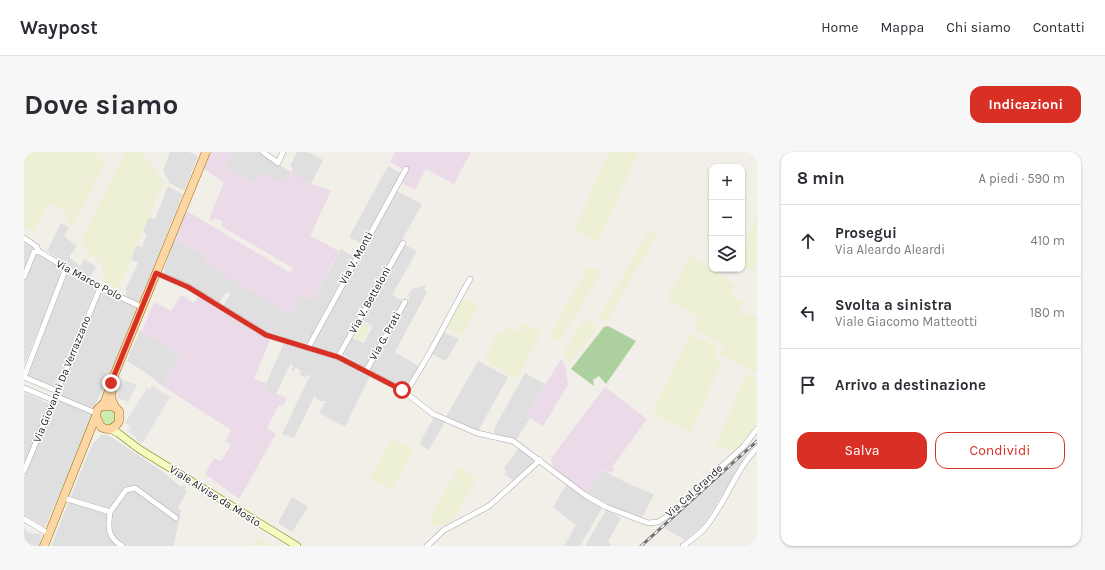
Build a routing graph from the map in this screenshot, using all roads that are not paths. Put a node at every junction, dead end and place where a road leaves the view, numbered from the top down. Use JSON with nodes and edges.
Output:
{"nodes":[{"id":1,"x":206,"y":152,"type":"edge"},
{"id":2,"x":263,"y":152,"type":"edge"},
{"id":3,"x":284,"y":152,"type":"edge"},
{"id":4,"x":406,"y":169,"type":"dead end"},
{"id":5,"x":24,"y":238,"type":"edge"},
{"id":6,"x":402,"y":242,"type":"dead end"},
{"id":7,"x":36,"y":252,"type":"junction"},
{"id":8,"x":66,"y":268,"type":"junction"},
{"id":9,"x":156,"y":273,"type":"junction"},
{"id":10,"x":24,"y":277,"type":"edge"},
{"id":11,"x":470,"y":279,"type":"dead end"},
{"id":12,"x":100,"y":288,"type":"junction"},
{"id":13,"x":405,"y":302,"type":"dead end"},
{"id":14,"x":142,"y":307,"type":"junction"},
{"id":15,"x":308,"y":348,"type":"junction"},
{"id":16,"x":338,"y":357,"type":"junction"},
{"id":17,"x":366,"y":371,"type":"junction"},
{"id":18,"x":24,"y":377,"type":"edge"},
{"id":19,"x":110,"y":385,"type":"junction"},
{"id":20,"x":24,"y":388,"type":"edge"},
{"id":21,"x":405,"y":393,"type":"junction"},
{"id":22,"x":55,"y":396,"type":"junction"},
{"id":23,"x":102,"y":406,"type":"junction"},
{"id":24,"x":115,"y":407,"type":"junction"},
{"id":25,"x":96,"y":415,"type":"junction"},
{"id":26,"x":119,"y":421,"type":"junction"},
{"id":27,"x":107,"y":429,"type":"junction"},
{"id":28,"x":757,"y":429,"type":"edge"},
{"id":29,"x":87,"y":441,"type":"junction"},
{"id":30,"x":134,"y":445,"type":"junction"},
{"id":31,"x":757,"y":448,"type":"edge"},
{"id":32,"x":540,"y":460,"type":"junction"},
{"id":33,"x":24,"y":471,"type":"edge"},
{"id":34,"x":64,"y":498,"type":"junction"},
{"id":35,"x":110,"y":512,"type":"junction"},
{"id":36,"x":176,"y":518,"type":"dead end"},
{"id":37,"x":24,"y":519,"type":"edge"},
{"id":38,"x":49,"y":534,"type":"junction"},
{"id":39,"x":44,"y":546,"type":"edge"},
{"id":40,"x":122,"y":546,"type":"edge"},
{"id":41,"x":297,"y":546,"type":"edge"},
{"id":42,"x":427,"y":546,"type":"edge"},
{"id":43,"x":683,"y":546,"type":"edge"}],
"edges":[{"from":1,"to":9,"type":"main road"},
{"from":2,"to":3,"type":"street"},
{"from":4,"to":15,"type":"street","name":"Via V. Monti"},
{"from":5,"to":7,"type":"street","name":"Via Marco Polo"},
{"from":6,"to":16,"type":"street","name":"Via V. Betteloni"},
{"from":7,"to":8,"type":"street","name":"Via Marco Polo"},
{"from":7,"to":10,"type":"street"},
{"from":8,"to":12,"type":"street","name":"Via Marco Polo"},
{"from":8,"to":18,"type":"street"},
{"from":9,"to":14,"type":"main road"},
{"from":9,"to":15,"type":"street","name":"Via Cal Grande"},
{"from":11,"to":21,"type":"street"},
{"from":12,"to":14,"type":"street","name":"Via Marco Polo"},
{"from":12,"to":22,"type":"street","name":"Via Giovanni Da Verrazzano"},
{"from":13,"to":17,"type":"street","name":"Via G. Prati"},
{"from":14,"to":19,"type":"main road"},
{"from":15,"to":16,"type":"street","name":"Via Cal Grande"},
{"from":16,"to":17,"type":"street","name":"Via Cal Grande"},
{"from":17,"to":21,"type":"street","name":"Via Cal Grande"},
{"from":18,"to":22,"type":"street"},
{"from":19,"to":23,"type":"main road"},
{"from":19,"to":24,"type":"main road"},
{"from":20,"to":22,"type":"street"},
{"from":21,"to":32,"type":"street","name":"Via Cal Grande"},
{"from":22,"to":25,"type":"street"},
{"from":22,"to":33,"type":"street","name":"Via Giovanni Da Verrazzano"},
{"from":23,"to":24,"type":"main road"},
{"from":23,"to":25,"type":"main road"},
{"from":24,"to":26,"type":"main road"},
{"from":25,"to":27,"type":"main road"},
{"from":25,"to":29,"type":"main road"},
{"from":26,"to":27,"type":"main road"},
{"from":26,"to":30,"type":"main road","name":"Viale Alvise da Mosto"},
{"from":27,"to":29,"type":"main road"},
{"from":27,"to":30,"type":"main road","name":"Viale Alvise da Mosto"},
{"from":28,"to":32,"type":"street","name":"Via Cal Grande"},
{"from":29,"to":34,"type":"main road"},
{"from":30,"to":41,"type":"main road","name":"Viale Alvise da Mosto"},
{"from":31,"to":43,"type":"street"},
{"from":32,"to":42,"type":"street"},
{"from":34,"to":35,"type":"street"},
{"from":34,"to":38,"type":"main road"},
{"from":35,"to":36,"type":"street"},
{"from":35,"to":40,"type":"street"},
{"from":37,"to":38,"type":"street"},
{"from":38,"to":39,"type":"main road"}]}
